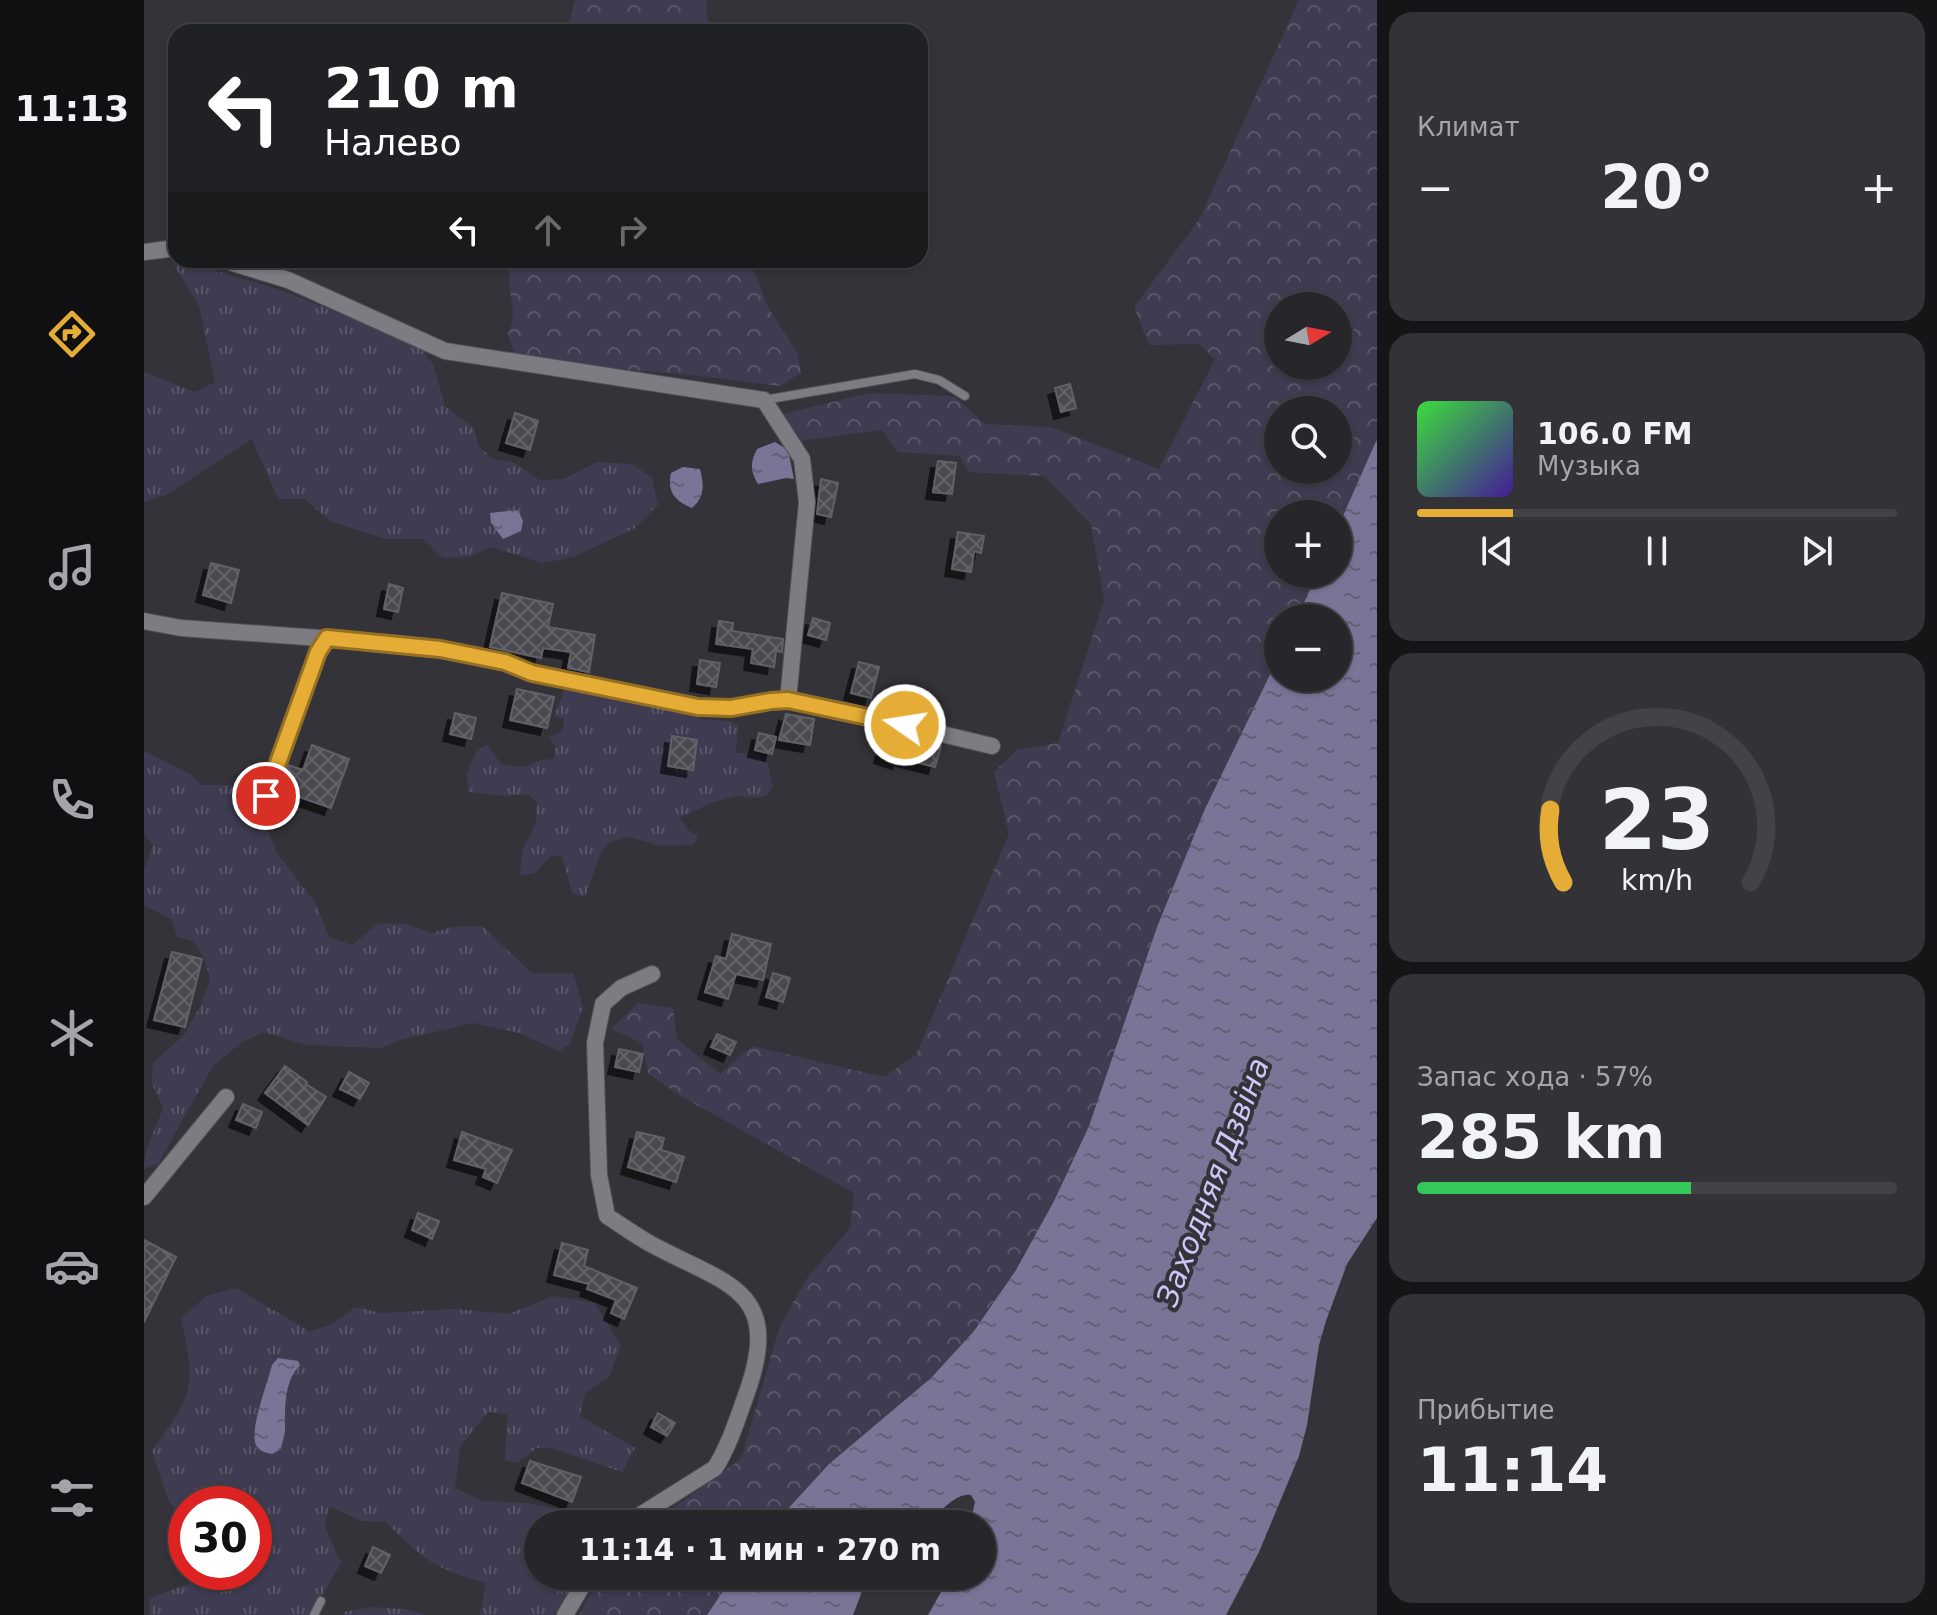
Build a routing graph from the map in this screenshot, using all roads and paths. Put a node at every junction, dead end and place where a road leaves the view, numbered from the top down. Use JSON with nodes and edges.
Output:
{"nodes":[{"id":1,"x":168,"y":249,"type":"edge"},
{"id":2,"x":144,"y":252,"type":"edge"},
{"id":3,"x":249,"y":268,"type":"edge"},
{"id":4,"x":965,"y":396,"type":"dead end"},
{"id":5,"x":764,"y":400,"type":"junction"},
{"id":6,"x":144,"y":621,"type":"edge"},
{"id":7,"x":327,"y":638,"type":"junction"},
{"id":8,"x":788,"y":700,"type":"junction"},
{"id":9,"x":992,"y":746,"type":"dead end"},
{"id":10,"x":266,"y":796,"type":"dead end"},
{"id":11,"x":652,"y":974,"type":"dead end"},
{"id":12,"x":226,"y":1097,"type":"dead end"},
{"id":13,"x":144,"y":1197,"type":"edge"},
{"id":14,"x":648,"y":1510,"type":"edge"},
{"id":15,"x":580,"y":1590,"type":"edge"},
{"id":16,"x":321,"y":1601,"type":"dead end"},
{"id":17,"x":314,"y":1615,"type":"edge"},
{"id":18,"x":565,"y":1615,"type":"edge"}],
"edges":[{"from":1,"to":2,"type":"street"},
{"from":3,"to":5,"type":"street"},
{"from":4,"to":5,"type":"lane"},
{"from":5,"to":8,"type":"street"},
{"from":6,"to":7,"type":"street"},
{"from":7,"to":8,"type":"street"},
{"from":7,"to":10,"type":"lane"},
{"from":8,"to":9,"type":"street"},
{"from":11,"to":14,"type":"street"},
{"from":12,"to":13,"type":"street"},
{"from":15,"to":18,"type":"street"},
{"from":16,"to":17,"type":"lane"}]}
